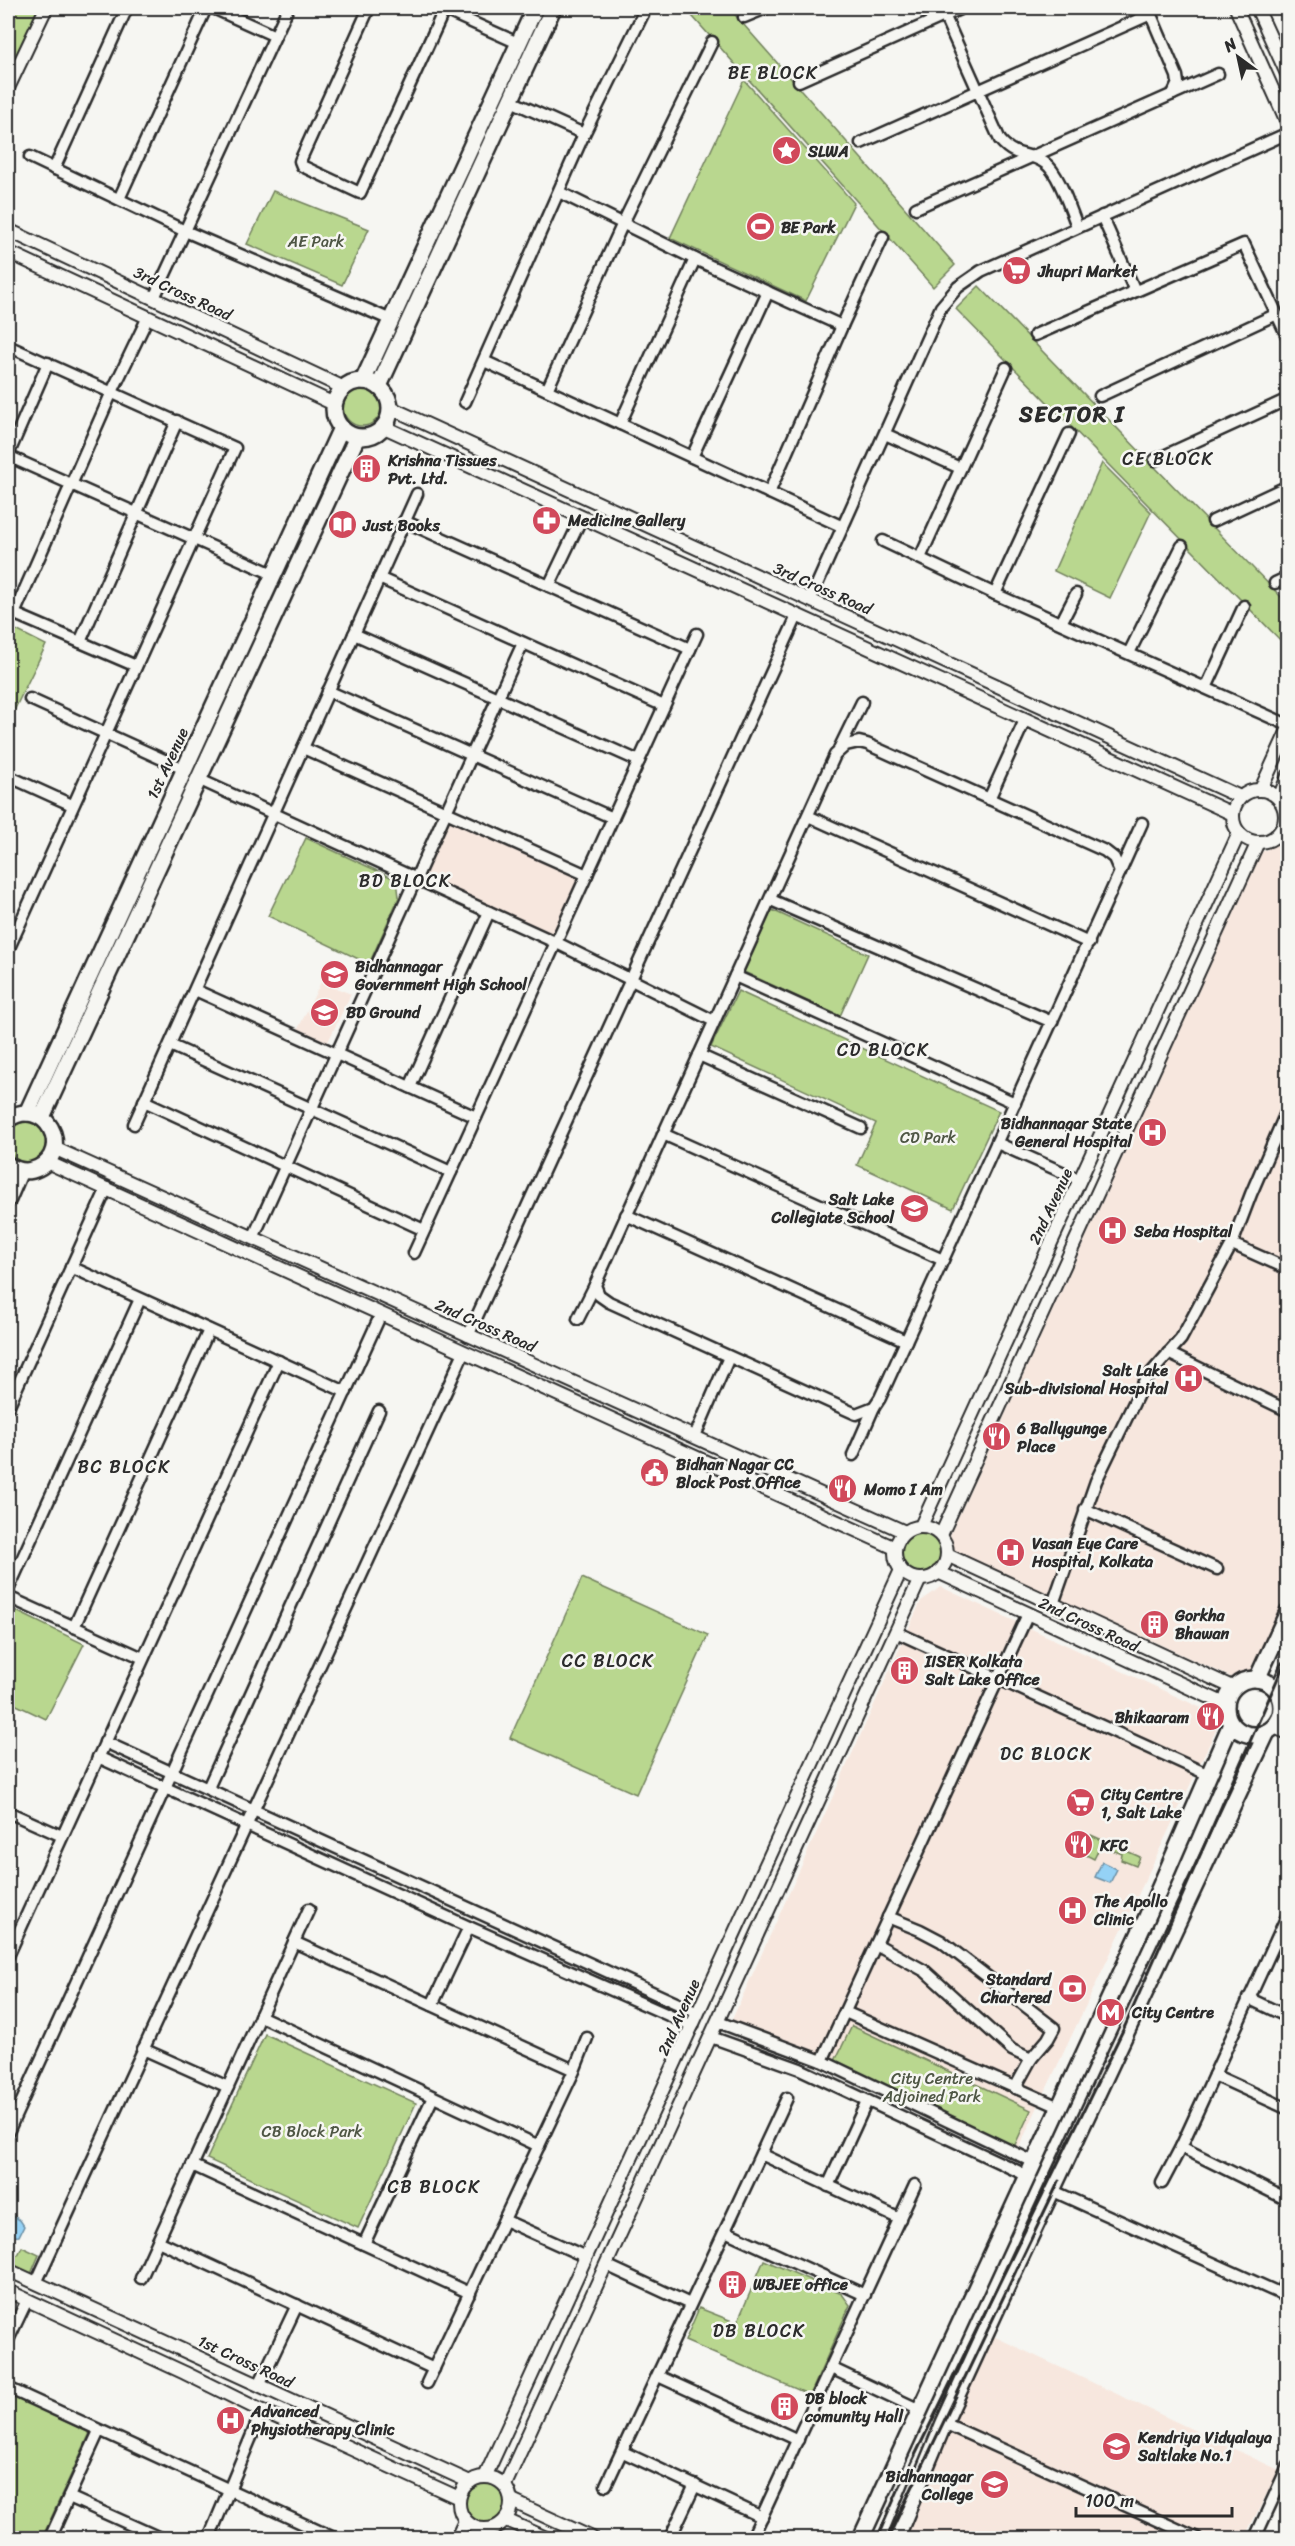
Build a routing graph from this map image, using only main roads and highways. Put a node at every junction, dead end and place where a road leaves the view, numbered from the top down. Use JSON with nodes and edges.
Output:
{"nodes":[{"id":1,"x":535,"y":8,"type":"edge"},
{"id":2,"x":553,"y":8,"type":"edge"},
{"id":3,"x":474,"y":139,"type":"junction"},
{"id":4,"x":490,"y":146,"type":"junction"},
{"id":5,"x":363,"y":381,"type":"junction"},
{"id":6,"x":379,"y":386,"type":"junction"},
{"id":7,"x":341,"y":428,"type":"junction"},
{"id":8,"x":357,"y":437,"type":"junction"},
{"id":9,"x":27,"y":1113,"type":"junction"},
{"id":10,"x":42,"y":1117,"type":"junction"},
{"id":11,"x":8,"y":1119,"type":"edge"},
{"id":12,"x":14,"y":1168,"type":"edge"},
{"id":13,"x":8,"y":1198,"type":"edge"},
{"id":14,"x":1287,"y":1612,"type":"edge"},
{"id":15,"x":1287,"y":1669,"type":"edge"},
{"id":16,"x":1257,"y":1679,"type":"junction"},
{"id":17,"x":1277,"y":1692,"type":"junction"},
{"id":18,"x":1285,"y":1711,"type":"edge"},
{"id":19,"x":1231,"y":1724,"type":"junction"},
{"id":20,"x":1276,"y":1731,"type":"edge"},
{"id":21,"x":992,"y":2252,"type":"junction"},
{"id":22,"x":1018,"y":2264,"type":"junction"},
{"id":23,"x":861,"y":2538,"type":"edge"},
{"id":24,"x":896,"y":2538,"type":"edge"}],
"edges":[{"from":1,"to":3,"type":"main road"},
{"from":2,"to":4,"type":"main road"},
{"from":3,"to":4,"type":"main road"},
{"from":3,"to":5,"type":"main road"},
{"from":4,"to":6,"type":"main road"},
{"from":5,"to":6,"type":"main road"},
{"from":5,"to":7,"type":"main road"},
{"from":6,"to":8,"type":"main road"},
{"from":7,"to":8,"type":"main road"},
{"from":7,"to":9,"type":"main road","name":"1st Avenue"},
{"from":8,"to":10,"type":"main road"},
{"from":9,"to":10,"type":"main road"},
{"from":9,"to":11,"type":"main road"},
{"from":10,"to":12,"type":"main road"},
{"from":12,"to":13,"type":"main road"},
{"from":14,"to":16,"type":"main road"},
{"from":15,"to":17,"type":"main road"},
{"from":16,"to":17,"type":"main road"},
{"from":16,"to":19,"type":"main road"},
{"from":17,"to":18,"type":"main road"},
{"from":18,"to":20,"type":"main road"},
{"from":19,"to":20,"type":"main road"},
{"from":19,"to":21,"type":"main road"},
{"from":20,"to":22,"type":"main road"},
{"from":21,"to":22,"type":"main road"},
{"from":21,"to":23,"type":"main road"},
{"from":22,"to":24,"type":"main road"}]}
